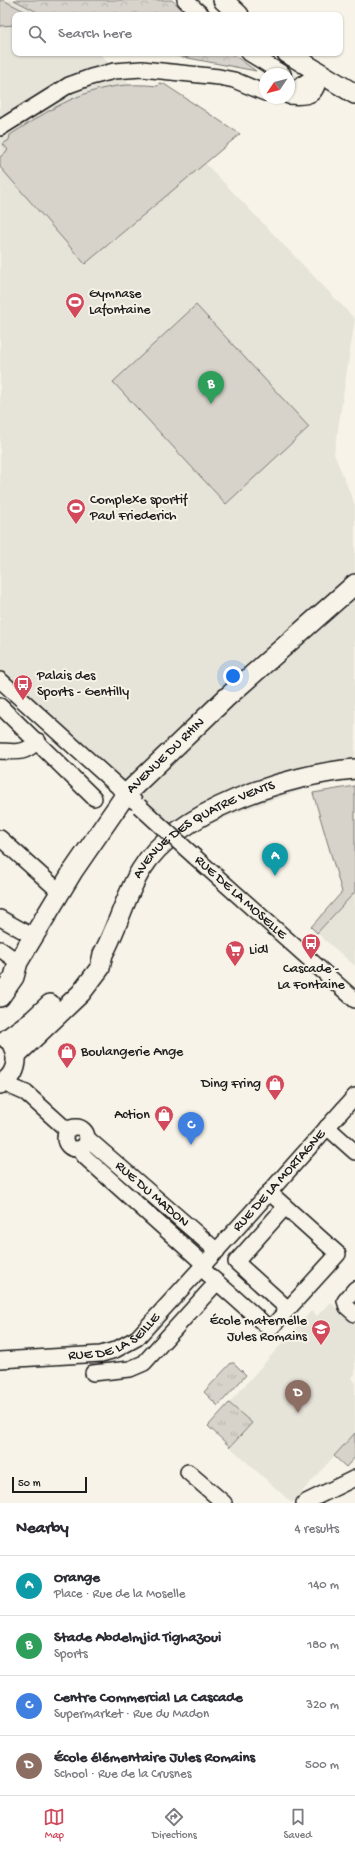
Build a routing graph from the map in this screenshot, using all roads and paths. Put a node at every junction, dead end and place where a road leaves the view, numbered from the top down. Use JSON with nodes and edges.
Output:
{"nodes":[{"id":1,"x":185,"y":0,"type":"edge"},
{"id":2,"x":223,"y":0,"type":"edge"},
{"id":3,"x":199,"y":12,"type":"edge"},
{"id":4,"x":236,"y":12,"type":"edge"},
{"id":5,"x":254,"y":56,"type":"edge"},
{"id":6,"x":291,"y":56,"type":"edge"},
{"id":7,"x":273,"y":68,"type":"edge"},
{"id":8,"x":319,"y":79,"type":"junction"},
{"id":9,"x":295,"y":81,"type":"edge"},
{"id":10,"x":303,"y":84,"type":"junction"},
{"id":11,"x":259,"y":90,"type":"edge"},
{"id":12,"x":295,"y":91,"type":"edge"},
{"id":13,"x":355,"y":94,"type":"edge"},
{"id":14,"x":295,"y":97,"type":"edge"},
{"id":15,"x":0,"y":128,"type":"edge"},
{"id":16,"x":355,"y":584,"type":"edge"},
{"id":17,"x":0,"y":680,"type":"edge"},
{"id":18,"x":0,"y":706,"type":"edge"},
{"id":19,"x":38,"y":741,"type":"junction"},
{"id":20,"x":0,"y":751,"type":"edge"},
{"id":21,"x":355,"y":769,"type":"edge"},
{"id":22,"x":94,"y":798,"type":"dead end"},
{"id":23,"x":132,"y":800,"type":"junction"},
{"id":24,"x":0,"y":838,"type":"edge"},
{"id":25,"x":61,"y":893,"type":"junction"},
{"id":26,"x":0,"y":918,"type":"edge"},
{"id":27,"x":34,"y":937,"type":"junction"},
{"id":28,"x":0,"y":949,"type":"edge"},
{"id":29,"x":18,"y":962,"type":"junction"},
{"id":30,"x":0,"y":975,"type":"edge"},
{"id":31,"x":0,"y":997,"type":"edge"},
{"id":32,"x":355,"y":1000,"type":"edge"},
{"id":33,"x":7,"y":1061,"type":"edge"},
{"id":34,"x":355,"y":1096,"type":"edge"},
{"id":35,"x":327,"y":1127,"type":"junction"},
{"id":36,"x":83,"y":1143,"type":"junction"},
{"id":37,"x":355,"y":1152,"type":"edge"},
{"id":38,"x":269,"y":1192,"type":"junction"},
{"id":39,"x":285,"y":1207,"type":"junction"},
{"id":40,"x":217,"y":1251,"type":"junction"},
{"id":41,"x":203,"y":1267,"type":"junction"},
{"id":42,"x":217,"y":1282,"type":"junction"},
{"id":43,"x":355,"y":1290,"type":"edge"},
{"id":44,"x":288,"y":1309,"type":"junction"},
{"id":45,"x":355,"y":1314,"type":"edge"},
{"id":46,"x":0,"y":1360,"type":"edge"},
{"id":47,"x":93,"y":1373,"type":"dead end"},
{"id":48,"x":188,"y":1472,"type":"dead end"},
{"id":49,"x":355,"y":1478,"type":"edge"},
{"id":50,"x":224,"y":1503,"type":"edge"},
{"id":51,"x":304,"y":1503,"type":"edge"}],
"edges":[{"from":1,"to":3,"type":"street"},
{"from":2,"to":4,"type":"main road"},
{"from":5,"to":7,"type":"street"},
{"from":6,"to":8,"type":"main road"},
{"from":8,"to":10,"type":"street"},
{"from":8,"to":13,"type":"main road"},
{"from":8,"to":14,"type":"street"},
{"from":9,"to":10,"type":"street"},
{"from":10,"to":12,"type":"street"},
{"from":11,"to":15,"type":"street"},
{"from":16,"to":23,"type":"main road","name":"AVENUE DU RHIN"},
{"from":17,"to":23,"type":"street","name":"RUE DE LA MOSELLE"},
{"from":18,"to":19,"type":"street"},
{"from":19,"to":20,"type":"street"},
{"from":19,"to":22,"type":"street"},
{"from":21,"to":33,"type":"main road","name":"AVENUE DES QUATRE VENTS"},
{"from":23,"to":25,"type":"main road","name":"AVENUE DU RHIN"},
{"from":23,"to":32,"type":"street","name":"RUE DE LA MOSELLE","bridge":true},
{"from":24,"to":25,"type":"street"},
{"from":25,"to":27,"type":"main road","name":"AVENUE DU RHIN"},
{"from":26,"to":27,"type":"street"},
{"from":27,"to":29,"type":"main road","name":"AVENUE DU RHIN"},
{"from":28,"to":29,"type":"street"},
{"from":29,"to":30,"type":"main road","name":"AVENUE DU RHIN"},
{"from":29,"to":31,"type":"main road","name":"AVENUE DU RHIN"},
{"from":33,"to":36,"type":"street"},
{"from":34,"to":35,"type":"street","name":"RUE DE LA MORTAGNE"},
{"from":35,"to":37,"type":"street"},
{"from":35,"to":38,"type":"street","name":"RUE DE LA MORTAGNE"},
{"from":36,"to":40,"type":"street","name":"RUE DU MADON"},
{"from":36,"to":41,"type":"street","name":"RUE DU MADON"},
{"from":38,"to":39,"type":"street"},
{"from":38,"to":40,"type":"street","name":"RUE DE LA MORTAGNE"},
{"from":39,"to":44,"type":"street"},
{"from":39,"to":44,"type":"street"},
{"from":40,"to":41,"type":"street","name":"RUE DE LA MORTAGNE"},
{"from":41,"to":42,"type":"street","name":"RUE DU MADON"},
{"from":41,"to":46,"type":"street","name":"RUE DE LA SEILLE"},
{"from":42,"to":44,"type":"street","name":"RUE DU MADON"},
{"from":42,"to":47,"type":"street"},
{"from":43,"to":45,"type":"street"},
{"from":48,"to":50,"type":"street"},
{"from":49,"to":51,"type":"street"}]}
